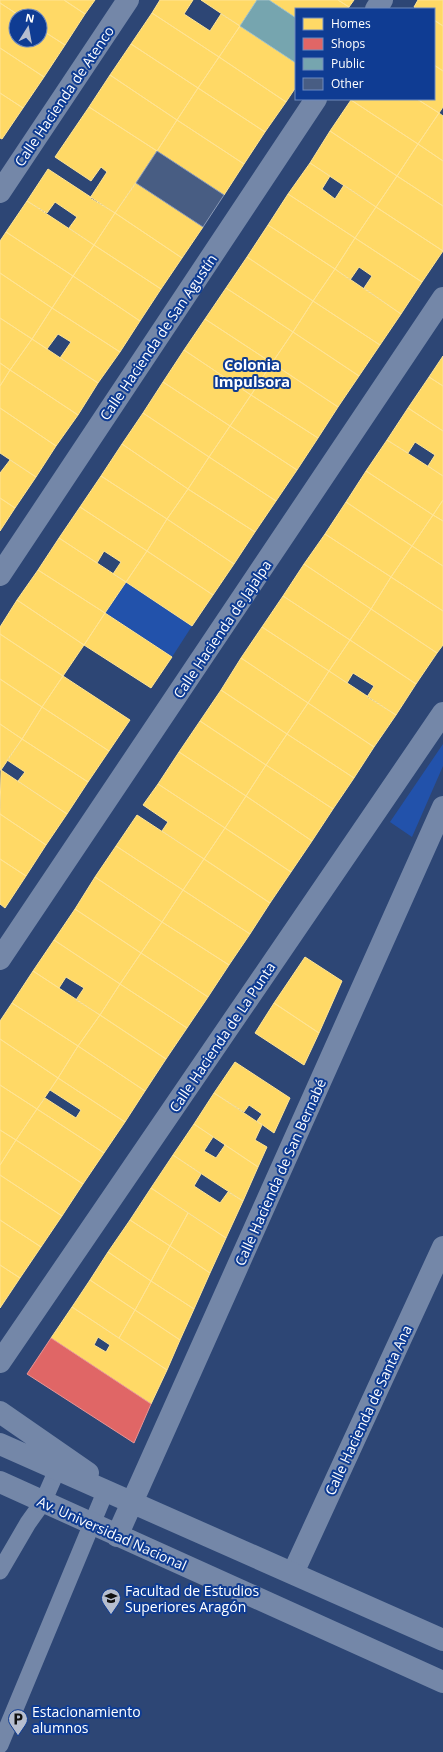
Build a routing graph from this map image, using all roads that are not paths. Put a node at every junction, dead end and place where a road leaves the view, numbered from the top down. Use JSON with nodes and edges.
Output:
{"nodes":[{"id":1,"x":128,"y":0,"type":"edge"},
{"id":2,"x":315,"y":100,"type":"edge"},
{"id":3,"x":0,"y":192,"type":"edge"},
{"id":4,"x":443,"y":298,"type":"edge"},
{"id":5,"x":0,"y":574,"type":"edge"},
{"id":6,"x":443,"y":713,"type":"edge"},
{"id":7,"x":443,"y":807,"type":"edge"},
{"id":8,"x":0,"y":959,"type":"edge"},
{"id":9,"x":443,"y":1247,"type":"edge"},
{"id":10,"x":0,"y":1362,"type":"edge"},
{"id":11,"x":0,"y":1412,"type":"edge"},
{"id":12,"x":0,"y":1444,"type":"edge"},
{"id":13,"x":56,"y":1470,"type":"junction"},
{"id":14,"x":0,"y":1482,"type":"edge"},
{"id":15,"x":106,"y":1490,"type":"junction"},
{"id":16,"x":43,"y":1502,"type":"junction"},
{"id":17,"x":132,"y":1504,"type":"junction"},
{"id":18,"x":92,"y":1525,"type":"junction"},
{"id":19,"x":118,"y":1536,"type":"junction"},
{"id":20,"x":0,"y":1571,"type":"edge"},
{"id":21,"x":293,"y":1574,"type":"junction"},
{"id":22,"x":443,"y":1640,"type":"edge"},
{"id":23,"x":443,"y":1682,"type":"edge"},
{"id":24,"x":0,"y":1745,"type":"edge"}],
"edges":[{"from":1,"to":3,"type":"street","name":"Calle Hacienda de Atenco"},
{"from":2,"to":5,"type":"street","name":"Calle Hacienda de San Agustín"},
{"from":4,"to":8,"type":"street","name":"Calle Hacienda de Jajalpa"},
{"from":6,"to":10,"type":"street","name":"Calle Hacienda de La Punta"},
{"from":7,"to":17,"type":"street","name":"Calle Hacienda de San Bernabé"},
{"from":9,"to":21,"type":"street","name":"Calle Hacienda de Santa Ana"},
{"from":11,"to":17,"type":"street"},
{"from":12,"to":13,"type":"street"},
{"from":13,"to":15,"type":"street"},
{"from":13,"to":16,"type":"lane"},
{"from":14,"to":16,"type":"street","name":"Av. Universidad Nacional"},
{"from":15,"to":17,"type":"street"},
{"from":15,"to":18,"type":"lane"},
{"from":16,"to":18,"type":"street","name":"Av. Universidad Nacional"},
{"from":16,"to":20,"type":"lane"},
{"from":17,"to":19,"type":"street","name":"Calle Hacienda de San Bernabé"},
{"from":17,"to":21,"type":"street"},
{"from":18,"to":19,"type":"street","name":"Av. Universidad Nacional"},
{"from":18,"to":24,"type":"lane"},
{"from":19,"to":23,"type":"street","name":"Av. Universidad Nacional"},
{"from":21,"to":22,"type":"street"}]}
